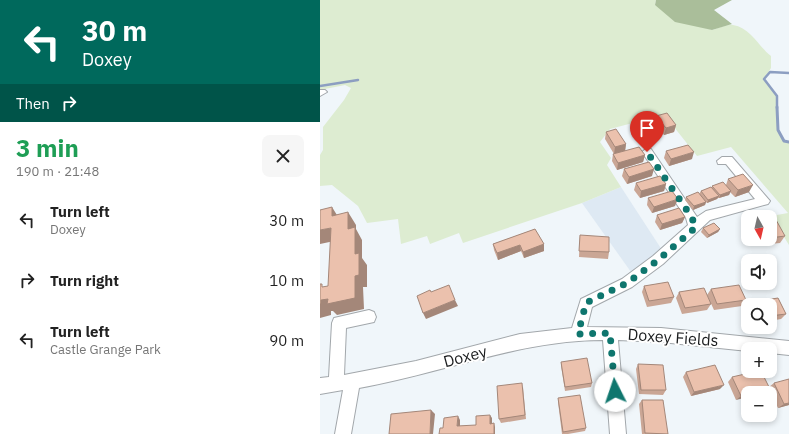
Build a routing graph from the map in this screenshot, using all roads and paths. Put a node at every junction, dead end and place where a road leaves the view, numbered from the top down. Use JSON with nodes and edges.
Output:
{"nodes":[{"id":1,"x":647,"y":152,"type":"dead end"},
{"id":2,"x":722,"y":161,"type":"dead end"},
{"id":3,"x":696,"y":227,"type":"junction"},
{"id":4,"x":369,"y":317,"type":"dead end"},
{"id":5,"x":610,"y":333,"type":"junction"},
{"id":6,"x":578,"y":334,"type":"junction"},
{"id":7,"x":789,"y":348,"type":"edge"},
{"id":8,"x":352,"y":381,"type":"junction"},
{"id":9,"x":336,"y":384,"type":"junction"},
{"id":10,"x":320,"y":386,"type":"edge"},
{"id":11,"x":343,"y":434,"type":"edge"},
{"id":12,"x":618,"y":434,"type":"edge"}],
"edges":[{"from":1,"to":3,"type":"street"},
{"from":2,"to":3,"type":"street"},
{"from":3,"to":6,"type":"street"},
{"from":4,"to":9,"type":"street"},
{"from":5,"to":6,"type":"street","name":"Doxey"},
{"from":5,"to":7,"type":"street","name":"Doxey Fields"},
{"from":5,"to":12,"type":"street","name":"Doxey Fields"},
{"from":6,"to":8,"type":"street","name":"Doxey"},
{"from":8,"to":9,"type":"street","name":"Doxey"},
{"from":8,"to":11,"type":"street"},
{"from":9,"to":10,"type":"street","name":"Doxey"}]}
